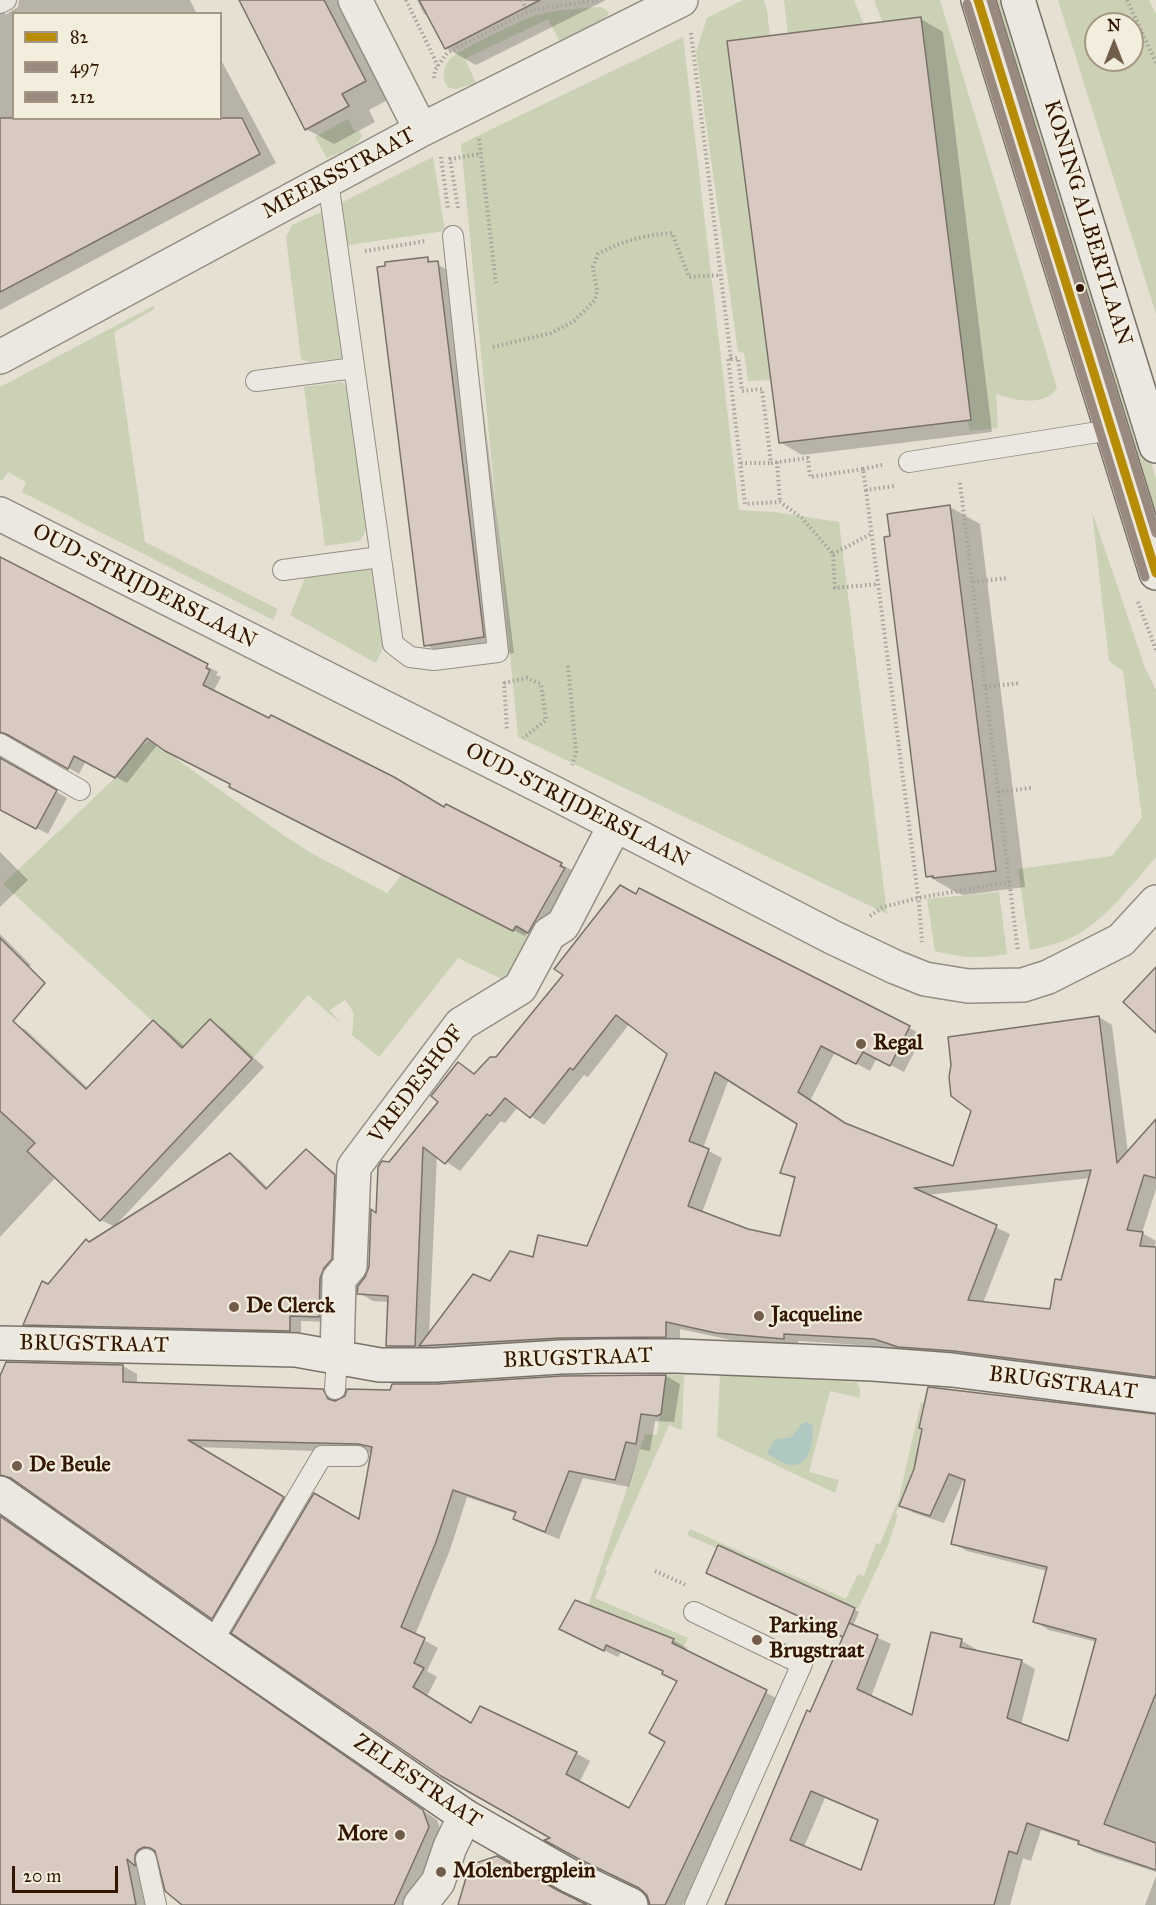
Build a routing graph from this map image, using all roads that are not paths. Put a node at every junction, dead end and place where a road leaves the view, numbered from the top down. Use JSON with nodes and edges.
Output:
{"nodes":[{"id":1,"x":6,"y":0,"type":"edge"},
{"id":2,"x":355,"y":0,"type":"edge"},
{"id":3,"x":978,"y":0,"type":"edge"},
{"id":4,"x":1018,"y":0,"type":"edge"},
{"id":5,"x":0,"y":3,"type":"edge"},
{"id":6,"x":685,"y":11,"type":"edge"},
{"id":7,"x":428,"y":126,"type":"junction"},
{"id":8,"x":328,"y":181,"type":"junction"},
{"id":9,"x":453,"y":236,"type":"road end"},
{"id":10,"x":0,"y":357,"type":"edge"},
{"id":11,"x":354,"y":368,"type":"junction"},
{"id":12,"x":256,"y":381,"type":"dead end"},
{"id":13,"x":1111,"y":430,"type":"junction"},
{"id":14,"x":1156,"y":446,"type":"edge"},
{"id":15,"x":909,"y":462,"type":"dead end"},
{"id":16,"x":0,"y":514,"type":"edge"},
{"id":17,"x":380,"y":557,"type":"junction"},
{"id":18,"x":283,"y":570,"type":"dead end"},
{"id":19,"x":1156,"y":573,"type":"edge"},
{"id":20,"x":0,"y":744,"type":"edge"},
{"id":21,"x":81,"y":790,"type":"dead end"},
{"id":22,"x":615,"y":825,"type":"junction"},
{"id":23,"x":1156,"y":902,"type":"edge"},
{"id":24,"x":0,"y":1343,"type":"edge"},
{"id":25,"x":336,"y":1373,"type":"junction"},
{"id":26,"x":1156,"y":1396,"type":"edge"},
{"id":27,"x":358,"y":1456,"type":"dead end"},
{"id":28,"x":0,"y":1493,"type":"edge"},
{"id":29,"x":694,"y":1612,"type":"dead end"},
{"id":30,"x":212,"y":1642,"type":"junction"},
{"id":31,"x":465,"y":1816,"type":"junction"},
{"id":32,"x":146,"y":1859,"type":"dead end"},
{"id":33,"x":156,"y":1905,"type":"edge"},
{"id":34,"x":420,"y":1905,"type":"edge"},
{"id":35,"x":632,"y":1905,"type":"edge"},
{"id":36,"x":695,"y":1905,"type":"edge"}],
"edges":[{"from":1,"to":5,"type":"lane"},
{"from":2,"to":7,"type":"street"},
{"from":3,"to":13,"type":"street","name":"KONING ALBERTLAAN"},
{"from":4,"to":14,"type":"street","name":"KONING ALBERTLAAN"},
{"from":6,"to":7,"type":"street","name":"MEERSSTRAAT"},
{"from":7,"to":8,"type":"street","name":"MEERSSTRAAT"},
{"from":8,"to":10,"type":"street","name":"MEERSSTRAAT"},
{"from":8,"to":11,"type":"lane"},
{"from":9,"to":17,"type":"lane"},
{"from":11,"to":12,"type":"lane"},
{"from":11,"to":17,"type":"lane"},
{"from":13,"to":15,"type":"lane"},
{"from":13,"to":19,"type":"street","name":"KONING ALBERTLAAN"},
{"from":16,"to":22,"type":"street","name":"OUD-STRIJDERSLAAN"},
{"from":17,"to":18,"type":"lane"},
{"from":20,"to":21,"type":"lane"},
{"from":22,"to":23,"type":"street","name":"OUD-STRIJDERSLAAN"},
{"from":22,"to":25,"type":"street","name":"VREDESHOF"},
{"from":24,"to":25,"type":"street","name":"BRUGSTRAAT"},
{"from":25,"to":26,"type":"street","name":"BRUGSTRAAT"},
{"from":27,"to":30,"type":"lane"},
{"from":28,"to":30,"type":"street","name":"ZELESTRAAT"},
{"from":29,"to":36,"type":"lane"},
{"from":30,"to":31,"type":"street","name":"ZELESTRAAT"},
{"from":31,"to":34,"type":"street"},
{"from":31,"to":35,"type":"street","name":"ZELESTRAAT"},
{"from":32,"to":33,"type":"lane"}]}
